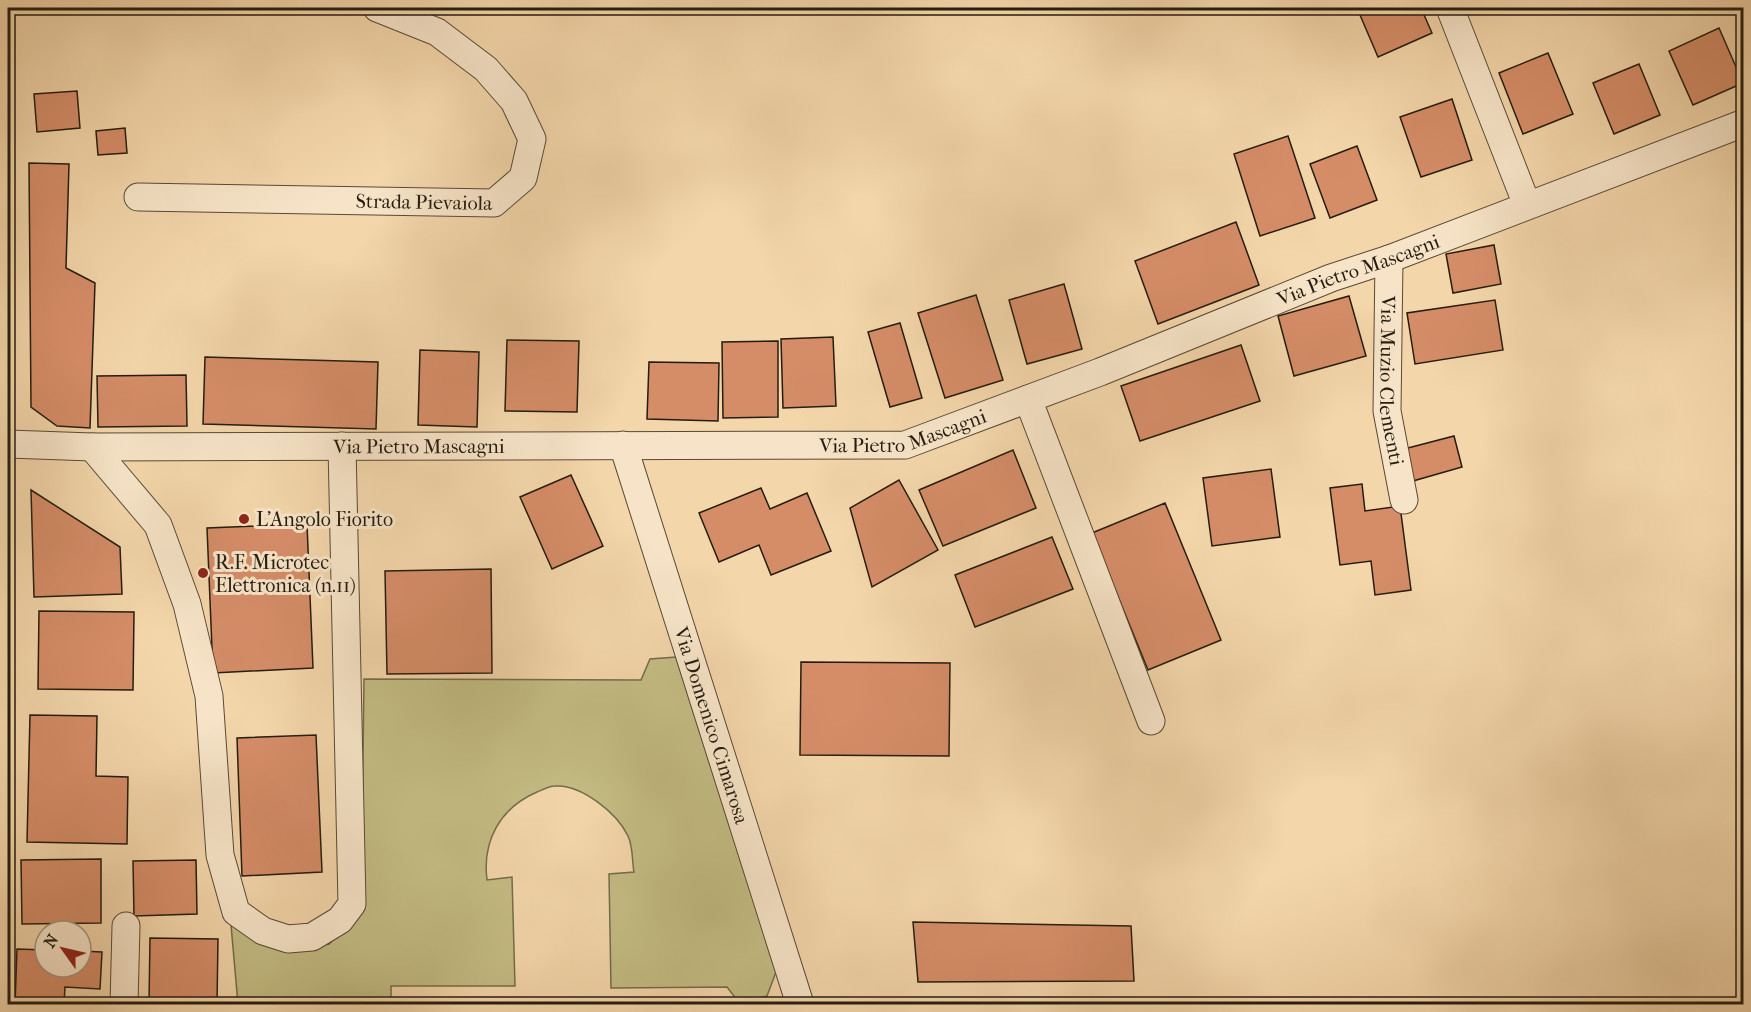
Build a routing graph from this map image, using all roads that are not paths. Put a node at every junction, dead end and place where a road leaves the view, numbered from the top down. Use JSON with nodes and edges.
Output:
{"nodes":[{"id":1,"x":377,"y":8,"type":"edge"},
{"id":2,"x":1450,"y":8,"type":"edge"},
{"id":3,"x":1743,"y":123,"type":"edge"},
{"id":4,"x":138,"y":197,"type":"dead end"},
{"id":5,"x":1527,"y":205,"type":"junction"},
{"id":6,"x":1389,"y":259,"type":"junction"},
{"id":7,"x":1028,"y":399,"type":"junction"},
{"id":8,"x":8,"y":444,"type":"edge"},
{"id":9,"x":342,"y":446,"type":"junction"},
{"id":10,"x":622,"y":446,"type":"junction"},
{"id":11,"x":92,"y":447,"type":"junction"},
{"id":12,"x":1404,"y":500,"type":"dead end"},
{"id":13,"x":1152,"y":721,"type":"dead end"},
{"id":14,"x":126,"y":926,"type":"dead end"},
{"id":15,"x":124,"y":1005,"type":"edge"},
{"id":16,"x":800,"y":1005,"type":"edge"}],
"edges":[{"from":1,"to":4,"type":"street","name":"Strada Pievaiola"},
{"from":2,"to":5,"type":"street"},
{"from":3,"to":5,"type":"street","name":"Via Pietro Mascagni"},
{"from":5,"to":6,"type":"street","name":"Via Pietro Mascagni"},
{"from":6,"to":7,"type":"street","name":"Via Pietro Mascagni"},
{"from":6,"to":12,"type":"street","name":"Via Muzio Clementi"},
{"from":7,"to":10,"type":"street","name":"Via Pietro Mascagni"},
{"from":7,"to":13,"type":"street"},
{"from":8,"to":11,"type":"street","name":"Via Pietro Mascagni"},
{"from":9,"to":10,"type":"street","name":"Via Pietro Mascagni"},
{"from":9,"to":11,"type":"street","name":"Via Pietro Mascagni"},
{"from":9,"to":11,"type":"street"},
{"from":10,"to":16,"type":"street","name":"Via Domenico Cimarosa"},
{"from":14,"to":15,"type":"street"}]}
